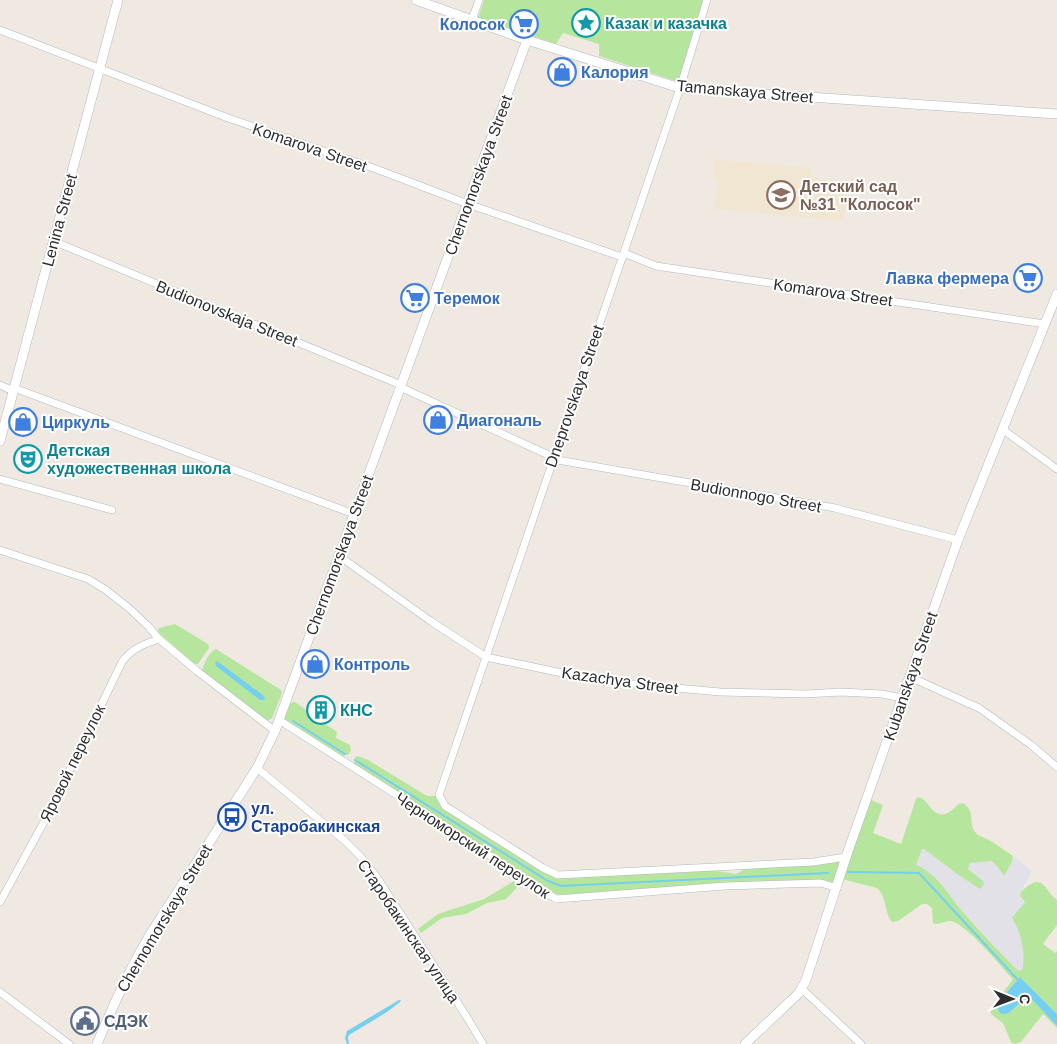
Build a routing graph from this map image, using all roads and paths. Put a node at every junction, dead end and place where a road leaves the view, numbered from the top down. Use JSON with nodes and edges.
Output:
{"nodes":[{"id":1,"x":118,"y":0,"type":"edge"},
{"id":2,"x":416,"y":0,"type":"edge"},
{"id":3,"x":479,"y":0,"type":"edge"},
{"id":4,"x":708,"y":0,"type":"edge"},
{"id":5,"x":472,"y":20,"type":"junction"},
{"id":6,"x":0,"y":30,"type":"edge"},
{"id":7,"x":527,"y":40,"type":"junction"},
{"id":8,"x":100,"y":68,"type":"junction"},
{"id":9,"x":680,"y":88,"type":"junction"},
{"id":10,"x":1057,"y":114,"type":"edge"},
{"id":11,"x":468,"y":204,"type":"junction"},
{"id":12,"x":53,"y":241,"type":"junction"},
{"id":13,"x":623,"y":255,"type":"junction"},
{"id":14,"x":1057,"y":294,"type":"edge"},
{"id":15,"x":1045,"y":324,"type":"junction"},
{"id":16,"x":0,"y":386,"type":"edge"},
{"id":17,"x":400,"y":386,"type":"junction"},
{"id":18,"x":13,"y":390,"type":"junction"},
{"id":19,"x":1002,"y":429,"type":"junction"},
{"id":20,"x":0,"y":441,"type":"edge"},
{"id":21,"x":553,"y":458,"type":"junction"},
{"id":22,"x":1057,"y":468,"type":"edge"},
{"id":23,"x":0,"y":478,"type":"edge"},
{"id":24,"x":112,"y":510,"type":"dead end"},
{"id":25,"x":354,"y":514,"type":"junction"},
{"id":26,"x":958,"y":540,"type":"junction"},
{"id":27,"x":0,"y":550,"type":"edge"},
{"id":28,"x":339,"y":556,"type":"junction"},
{"id":29,"x":159,"y":638,"type":"junction"},
{"id":30,"x":486,"y":657,"type":"junction"},
{"id":31,"x":910,"y":677,"type":"junction"},
{"id":32,"x":902,"y":698,"type":"junction"},
{"id":33,"x":279,"y":720,"type":"junction"},
{"id":34,"x":275,"y":730,"type":"junction"},
{"id":35,"x":1057,"y":767,"type":"edge"},
{"id":36,"x":257,"y":768,"type":"junction"},
{"id":37,"x":846,"y":857,"type":"junction"},
{"id":38,"x":837,"y":888,"type":"junction"},
{"id":39,"x":0,"y":902,"type":"edge"},
{"id":40,"x":802,"y":989,"type":"junction"},
{"id":41,"x":0,"y":992,"type":"edge"},
{"id":42,"x":69,"y":1044,"type":"edge"},
{"id":43,"x":97,"y":1044,"type":"edge"},
{"id":44,"x":483,"y":1044,"type":"edge"},
{"id":45,"x":745,"y":1044,"type":"edge"},
{"id":46,"x":861,"y":1044,"type":"edge"}],
"edges":[{"from":1,"to":8,"type":"street","name":"Lenina Street"},
{"from":2,"to":5,"type":"street","name":"Tamanskaya Street"},
{"from":3,"to":5,"type":"street"},
{"from":4,"to":9,"type":"street","name":"Dneprovskaya Street"},
{"from":5,"to":7,"type":"street","name":"Tamanskaya Street"},
{"from":6,"to":8,"type":"street","name":"Komarova Street"},
{"from":7,"to":9,"type":"street","name":"Tamanskaya Street"},
{"from":7,"to":11,"type":"street","name":"Chernomorskaya Street"},
{"from":8,"to":11,"type":"street","name":"Komarova Street"},
{"from":8,"to":12,"type":"street","name":"Lenina Street"},
{"from":9,"to":10,"type":"street","name":"Tamanskaya Street"},
{"from":9,"to":13,"type":"street","name":"Dneprovskaya Street"},
{"from":11,"to":13,"type":"street","name":"Komarova Street"},
{"from":11,"to":17,"type":"street","name":"Chernomorskaya Street"},
{"from":12,"to":17,"type":"street","name":"Budionovskaja Street"},
{"from":12,"to":18,"type":"street","name":"Lenina Street"},
{"from":13,"to":15,"type":"street","name":"Komarova Street"},
{"from":13,"to":21,"type":"street","name":"Dneprovskaya Street"},
{"from":14,"to":15,"type":"street","name":"Kubanskaya Street"},
{"from":15,"to":19,"type":"street","name":"Kubanskaya Street"},
{"from":16,"to":18,"type":"street"},
{"from":17,"to":21,"type":"street","name":"Budionovskaja Street"},
{"from":17,"to":25,"type":"street","name":"Chernomorskaya Street"},
{"from":18,"to":20,"type":"street","name":"Lenina Street"},
{"from":18,"to":25,"type":"street"},
{"from":19,"to":22,"type":"street"},
{"from":19,"to":26,"type":"street","name":"Kubanskaya Street"},
{"from":21,"to":26,"type":"street","name":"Budionnogo Street"},
{"from":21,"to":30,"type":"street","name":"Dneprovskaya Street"},
{"from":23,"to":24,"type":"street"},
{"from":25,"to":28,"type":"street","name":"Chernomorskaya Street"},
{"from":26,"to":31,"type":"street","name":"Kubanskaya Street"},
{"from":27,"to":29,"type":"street"},
{"from":28,"to":30,"type":"street","name":"Kazachya Street"},
{"from":28,"to":33,"type":"street","name":"Chernomorskaya Street"},
{"from":29,"to":34,"type":"street"},
{"from":29,"to":39,"type":"street","name":"Яровой переулок"},
{"from":30,"to":32,"type":"street","name":"Kazachya Street"},
{"from":30,"to":37,"type":"street","name":"Dneprovskaya Street"},
{"from":31,"to":32,"type":"street","name":"Kubanskaya Street"},
{"from":31,"to":35,"type":"street"},
{"from":32,"to":37,"type":"street","name":"Kubanskaya Street"},
{"from":33,"to":34,"type":"street","name":"Chernomorskaya Street"},
{"from":33,"to":38,"type":"street","name":"Черноморский переулок"},
{"from":34,"to":36,"type":"street","name":"Chernomorskaya Street"},
{"from":36,"to":43,"type":"street","name":"Chernomorskaya Street"},
{"from":36,"to":44,"type":"street","name":"Старобакинская улица"},
{"from":37,"to":38,"type":"street","name":"Kubanskaya Street"},
{"from":38,"to":40,"type":"street","name":"Kubanskaya Street"},
{"from":40,"to":45,"type":"street","name":"Kubanskaya Street"},
{"from":40,"to":46,"type":"street"},
{"from":41,"to":42,"type":"street"}]}
